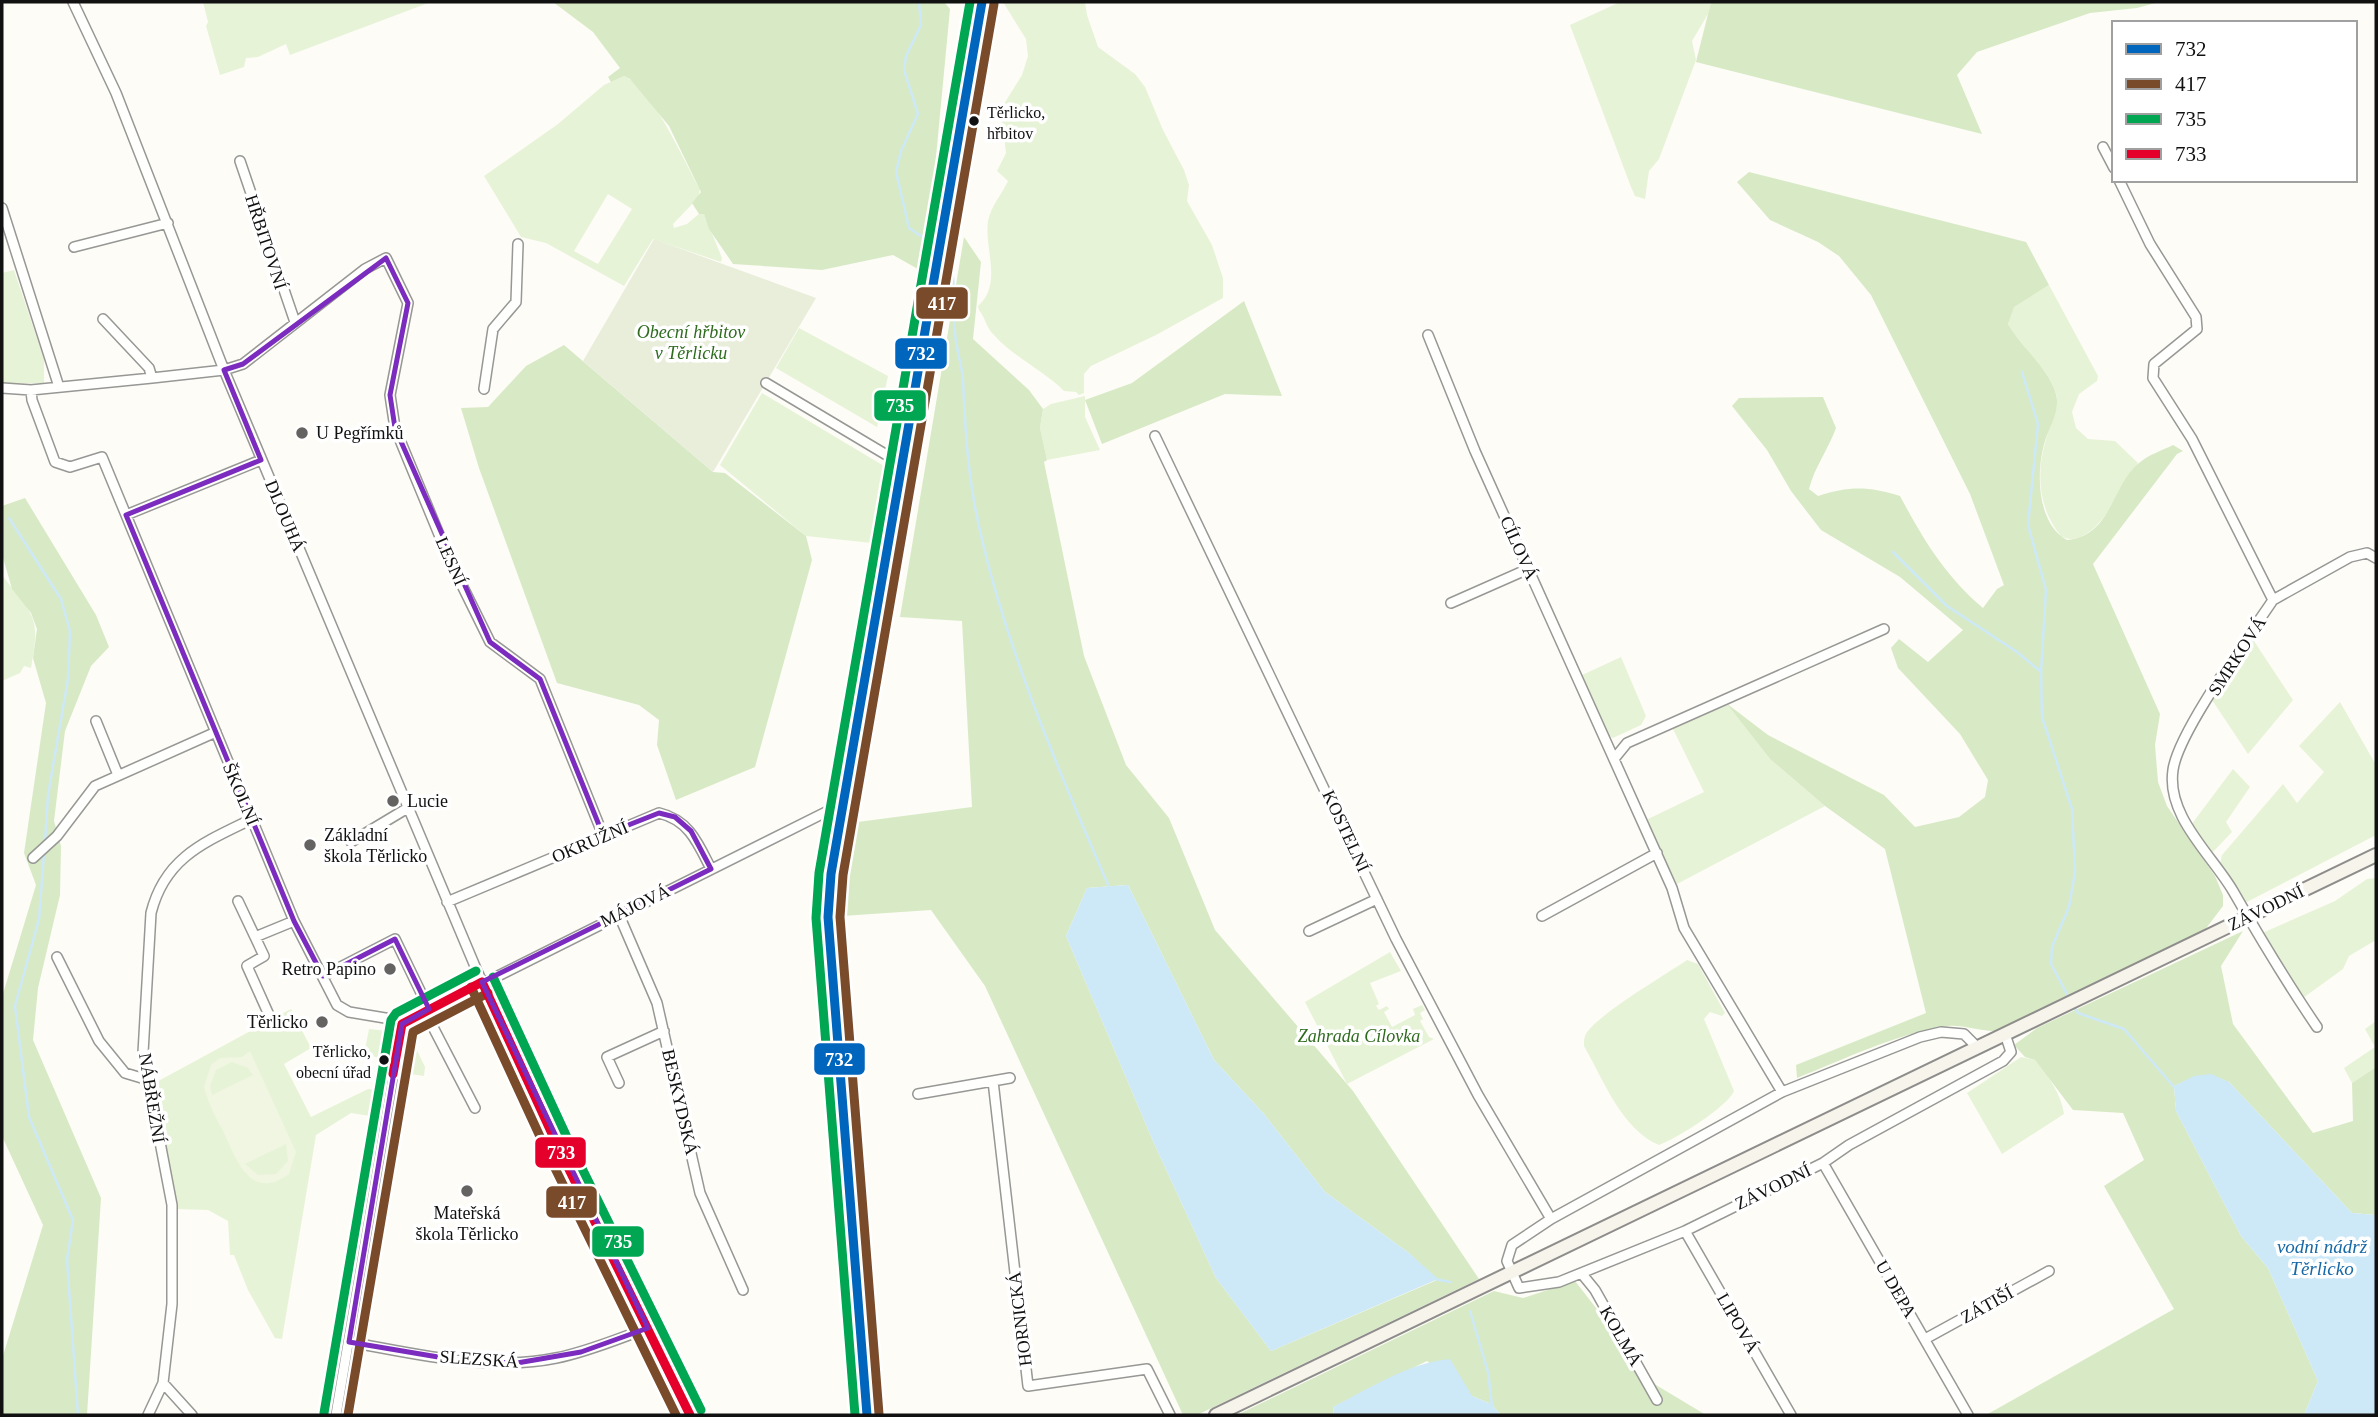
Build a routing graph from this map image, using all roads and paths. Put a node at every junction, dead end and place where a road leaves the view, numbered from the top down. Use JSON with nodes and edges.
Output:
{"nodes":[{"id":1,"x":74,"y":2,"type":"edge"},
{"id":2,"x":982,"y":2,"type":"edge"},
{"id":3,"x":2104,"y":147,"type":"dead end"},
{"id":4,"x":240,"y":161,"type":"dead end"},
{"id":5,"x":2112,"y":164,"type":"edge"},
{"id":6,"x":2120,"y":182,"type":"edge"},
{"id":7,"x":2,"y":208,"type":"edge"},
{"id":8,"x":168,"y":223,"type":"junction"},
{"id":9,"x":519,"y":244,"type":"dead end"},
{"id":10,"x":74,"y":247,"type":"dead end"},
{"id":11,"x":103,"y":319,"type":"dead end"},
{"id":12,"x":295,"y":322,"type":"junction"},
{"id":13,"x":1428,"y":335,"type":"dead end"},
{"id":14,"x":224,"y":370,"type":"junction"},
{"id":15,"x":152,"y":378,"type":"junction"},
{"id":16,"x":765,"y":383,"type":"dead end"},
{"id":17,"x":59,"y":387,"type":"junction"},
{"id":18,"x":2,"y":388,"type":"edge"},
{"id":19,"x":484,"y":389,"type":"dead end"},
{"id":20,"x":31,"y":390,"type":"junction"},
{"id":21,"x":1155,"y":436,"type":"dead end"},
{"id":22,"x":261,"y":460,"type":"junction"},
{"id":23,"x":900,"y":463,"type":"junction"},
{"id":24,"x":125,"y":515,"type":"junction"},
{"id":25,"x":2376,"y":558,"type":"edge"},
{"id":26,"x":1528,"y":569,"type":"junction"},
{"id":27,"x":2273,"y":600,"type":"junction"},
{"id":28,"x":1451,"y":603,"type":"dead end"},
{"id":29,"x":1884,"y":629,"type":"dead end"},
{"id":30,"x":96,"y":721,"type":"dead end"},
{"id":31,"x":216,"y":733,"type":"junction"},
{"id":32,"x":1614,"y":758,"type":"junction"},
{"id":33,"x":118,"y":775,"type":"junction"},
{"id":34,"x":844,"y":803,"type":"junction"},
{"id":35,"x":407,"y":808,"type":"junction"},
{"id":36,"x":252,"y":819,"type":"junction"},
{"id":37,"x":603,"y":835,"type":"junction"},
{"id":38,"x":351,"y":842,"type":"dead end"},
{"id":39,"x":1657,"y":853,"type":"junction"},
{"id":40,"x":2376,"y":855,"type":"edge"},
{"id":41,"x":33,"y":858,"type":"dead end"},
{"id":42,"x":711,"y":869,"type":"junction"},
{"id":43,"x":1377,"y":899,"type":"junction"},
{"id":44,"x":238,"y":901,"type":"dead end"},
{"id":45,"x":447,"y":902,"type":"junction"},
{"id":46,"x":619,"y":915,"type":"junction"},
{"id":47,"x":1542,"y":916,"type":"dead end"},
{"id":48,"x":2246,"y":918,"type":"junction"},
{"id":49,"x":294,"y":921,"type":"junction"},
{"id":50,"x":1309,"y":931,"type":"dead end"},
{"id":51,"x":255,"y":937,"type":"junction"},
{"id":52,"x":57,"y":957,"type":"dead end"},
{"id":53,"x":323,"y":976,"type":"junction"},
{"id":54,"x":482,"y":982,"type":"junction"},
{"id":55,"x":427,"y":1010,"type":"junction"},
{"id":56,"x":269,"y":1015,"type":"dead end"},
{"id":57,"x":402,"y":1024,"type":"junction"},
{"id":58,"x":2317,"y":1027,"type":"dead end"},
{"id":59,"x":664,"y":1031,"type":"junction"},
{"id":60,"x":2005,"y":1034,"type":"junction"},
{"id":61,"x":1977,"y":1048,"type":"junction"},
{"id":62,"x":1010,"y":1078,"type":"dead end"},
{"id":63,"x":145,"y":1079,"type":"junction"},
{"id":64,"x":993,"y":1081,"type":"junction"},
{"id":65,"x":619,"y":1083,"type":"dead end"},
{"id":66,"x":1783,"y":1092,"type":"junction"},
{"id":67,"x":918,"y":1094,"type":"dead end"},
{"id":68,"x":475,"y":1108,"type":"dead end"},
{"id":69,"x":1823,"y":1163,"type":"junction"},
{"id":70,"x":1551,"y":1219,"type":"junction"},
{"id":71,"x":1685,"y":1231,"type":"junction"},
{"id":72,"x":2049,"y":1271,"type":"dead end"},
{"id":73,"x":1511,"y":1273,"type":"junction"},
{"id":74,"x":1582,"y":1274,"type":"junction"},
{"id":75,"x":743,"y":1290,"type":"dead end"},
{"id":76,"x":648,"y":1328,"type":"junction"},
{"id":77,"x":1925,"y":1339,"type":"junction"},
{"id":78,"x":349,"y":1342,"type":"junction"},
{"id":79,"x":163,"y":1383,"type":"junction"},
{"id":80,"x":1657,"y":1400,"type":"dead end"},
{"id":81,"x":148,"y":1415,"type":"edge"},
{"id":82,"x":192,"y":1415,"type":"edge"},
{"id":83,"x":336,"y":1415,"type":"edge"},
{"id":84,"x":690,"y":1415,"type":"edge"},
{"id":85,"x":867,"y":1415,"type":"edge"},
{"id":86,"x":1170,"y":1415,"type":"edge"},
{"id":87,"x":1216,"y":1415,"type":"edge"},
{"id":88,"x":1791,"y":1415,"type":"edge"},
{"id":89,"x":1968,"y":1415,"type":"edge"}],
"edges":[{"from":1,"to":8,"type":"street","name":"DLOUHÁ"},
{"from":2,"to":23,"type":"main road"},
{"from":3,"to":5,"type":"street"},
{"from":4,"to":12,"type":"street","name":"HŘBITOVNÍ"},
{"from":6,"to":27,"type":"street","name":"SMRKOVÁ"},
{"from":7,"to":17,"type":"street"},
{"from":8,"to":10,"type":"street"},
{"from":8,"to":14,"type":"street","name":"DLOUHÁ"},
{"from":9,"to":19,"type":"street"},
{"from":11,"to":15,"type":"street"},
{"from":12,"to":14,"type":"street"},
{"from":12,"to":37,"type":"street","name":"LESNÍ"},
{"from":13,"to":26,"type":"street","name":"CÍLOVÁ"},
{"from":14,"to":15,"type":"street"},
{"from":14,"to":22,"type":"street","name":"DLOUHÁ"},
{"from":15,"to":17,"type":"street"},
{"from":16,"to":23,"type":"street"},
{"from":17,"to":20,"type":"street"},
{"from":18,"to":20,"type":"street"},
{"from":20,"to":24,"type":"street","name":"ŠKOLNÍ"},
{"from":21,"to":43,"type":"street","name":"KOSTELNÍ"},
{"from":22,"to":24,"type":"street"},
{"from":22,"to":35,"type":"street","name":"DLOUHÁ"},
{"from":23,"to":34,"type":"main road"},
{"from":24,"to":31,"type":"street","name":"ŠKOLNÍ"},
{"from":25,"to":27,"type":"street"},
{"from":26,"to":28,"type":"street"},
{"from":26,"to":32,"type":"street","name":"CÍLOVÁ"},
{"from":27,"to":48,"type":"street","name":"SMRKOVÁ"},
{"from":29,"to":32,"type":"street"},
{"from":30,"to":33,"type":"street"},
{"from":31,"to":33,"type":"street"},
{"from":31,"to":36,"type":"street","name":"ŠKOLNÍ"},
{"from":32,"to":39,"type":"street","name":"CÍLOVÁ"},
{"from":33,"to":41,"type":"street"},
{"from":34,"to":42,"type":"street","name":"MÁJOVÁ"},
{"from":34,"to":85,"type":"main road"},
{"from":35,"to":38,"type":"street"},
{"from":35,"to":45,"type":"street","name":"DLOUHÁ"},
{"from":36,"to":49,"type":"street","name":"ŠKOLNÍ"},
{"from":36,"to":63,"type":"street","name":"NÁBŘEŽNÍ"},
{"from":37,"to":42,"type":"street","name":"OKRUŽNÍ"},
{"from":37,"to":45,"type":"street","name":"OKRUŽNÍ"},
{"from":39,"to":47,"type":"street"},
{"from":39,"to":66,"type":"street","name":"CÍLOVÁ"},
{"from":40,"to":48,"type":"main road","name":"ZÁVODNÍ"},
{"from":42,"to":46,"type":"street","name":"MÁJOVÁ"},
{"from":43,"to":50,"type":"street"},
{"from":43,"to":70,"type":"street","name":"KOSTELNÍ"},
{"from":44,"to":51,"type":"street"},
{"from":45,"to":54,"type":"street","name":"DLOUHÁ"},
{"from":46,"to":54,"type":"street","name":"MÁJOVÁ"},
{"from":46,"to":59,"type":"street","name":"BESKYDSKÁ"},
{"from":48,"to":58,"type":"street","name":"SMRKOVÁ"},
{"from":48,"to":60,"type":"main road","name":"ZÁVODNÍ"},
{"from":49,"to":51,"type":"street"},
{"from":49,"to":53,"type":"street","name":"ŠKOLNÍ"},
{"from":51,"to":56,"type":"street"},
{"from":52,"to":63,"type":"street"},
{"from":53,"to":55,"type":"street"},
{"from":53,"to":57,"type":"street","name":"ŠKOLNÍ"},
{"from":54,"to":55,"type":"street","name":"MÁJOVÁ"},
{"from":54,"to":76,"type":"street","name":"DLOUHÁ"},
{"from":55,"to":57,"type":"street","name":"MÁJOVÁ"},
{"from":55,"to":68,"type":"street"},
{"from":57,"to":78,"type":"street"},
{"from":59,"to":65,"type":"street"},
{"from":59,"to":75,"type":"street","name":"BESKYDSKÁ"},
{"from":60,"to":61,"type":"main road","name":"ZÁVODNÍ"},
{"from":60,"to":69,"type":"street","name":"ZÁVODNÍ"},
{"from":61,"to":66,"type":"street"},
{"from":61,"to":73,"type":"main road","name":"ZÁVODNÍ"},
{"from":62,"to":64,"type":"street"},
{"from":63,"to":79,"type":"street","name":"NÁBŘEŽNÍ"},
{"from":64,"to":67,"type":"street"},
{"from":64,"to":86,"type":"street","name":"HORNICKÁ"},
{"from":66,"to":70,"type":"street"},
{"from":69,"to":71,"type":"street","name":"ZÁVODNÍ"},
{"from":69,"to":77,"type":"street","name":"U DEPA"},
{"from":70,"to":73,"type":"street"},
{"from":71,"to":74,"type":"street","name":"ZÁVODNÍ"},
{"from":71,"to":88,"type":"street","name":"LIPOVÁ"},
{"from":72,"to":77,"type":"street","name":"ZÁTIŠÍ"},
{"from":73,"to":74,"type":"street","name":"ZÁVODNÍ"},
{"from":73,"to":87,"type":"main road","name":"ZÁVODNÍ"},
{"from":74,"to":80,"type":"street","name":"KOLMÁ"},
{"from":76,"to":78,"type":"street","name":"SLEZSKÁ"},
{"from":76,"to":84,"type":"street","name":"DLOUHÁ"},
{"from":77,"to":89,"type":"street","name":"U DEPA"},
{"from":78,"to":83,"type":"street"},
{"from":79,"to":81,"type":"street","name":"NÁBŘEŽNÍ"},
{"from":79,"to":82,"type":"street"}]}
